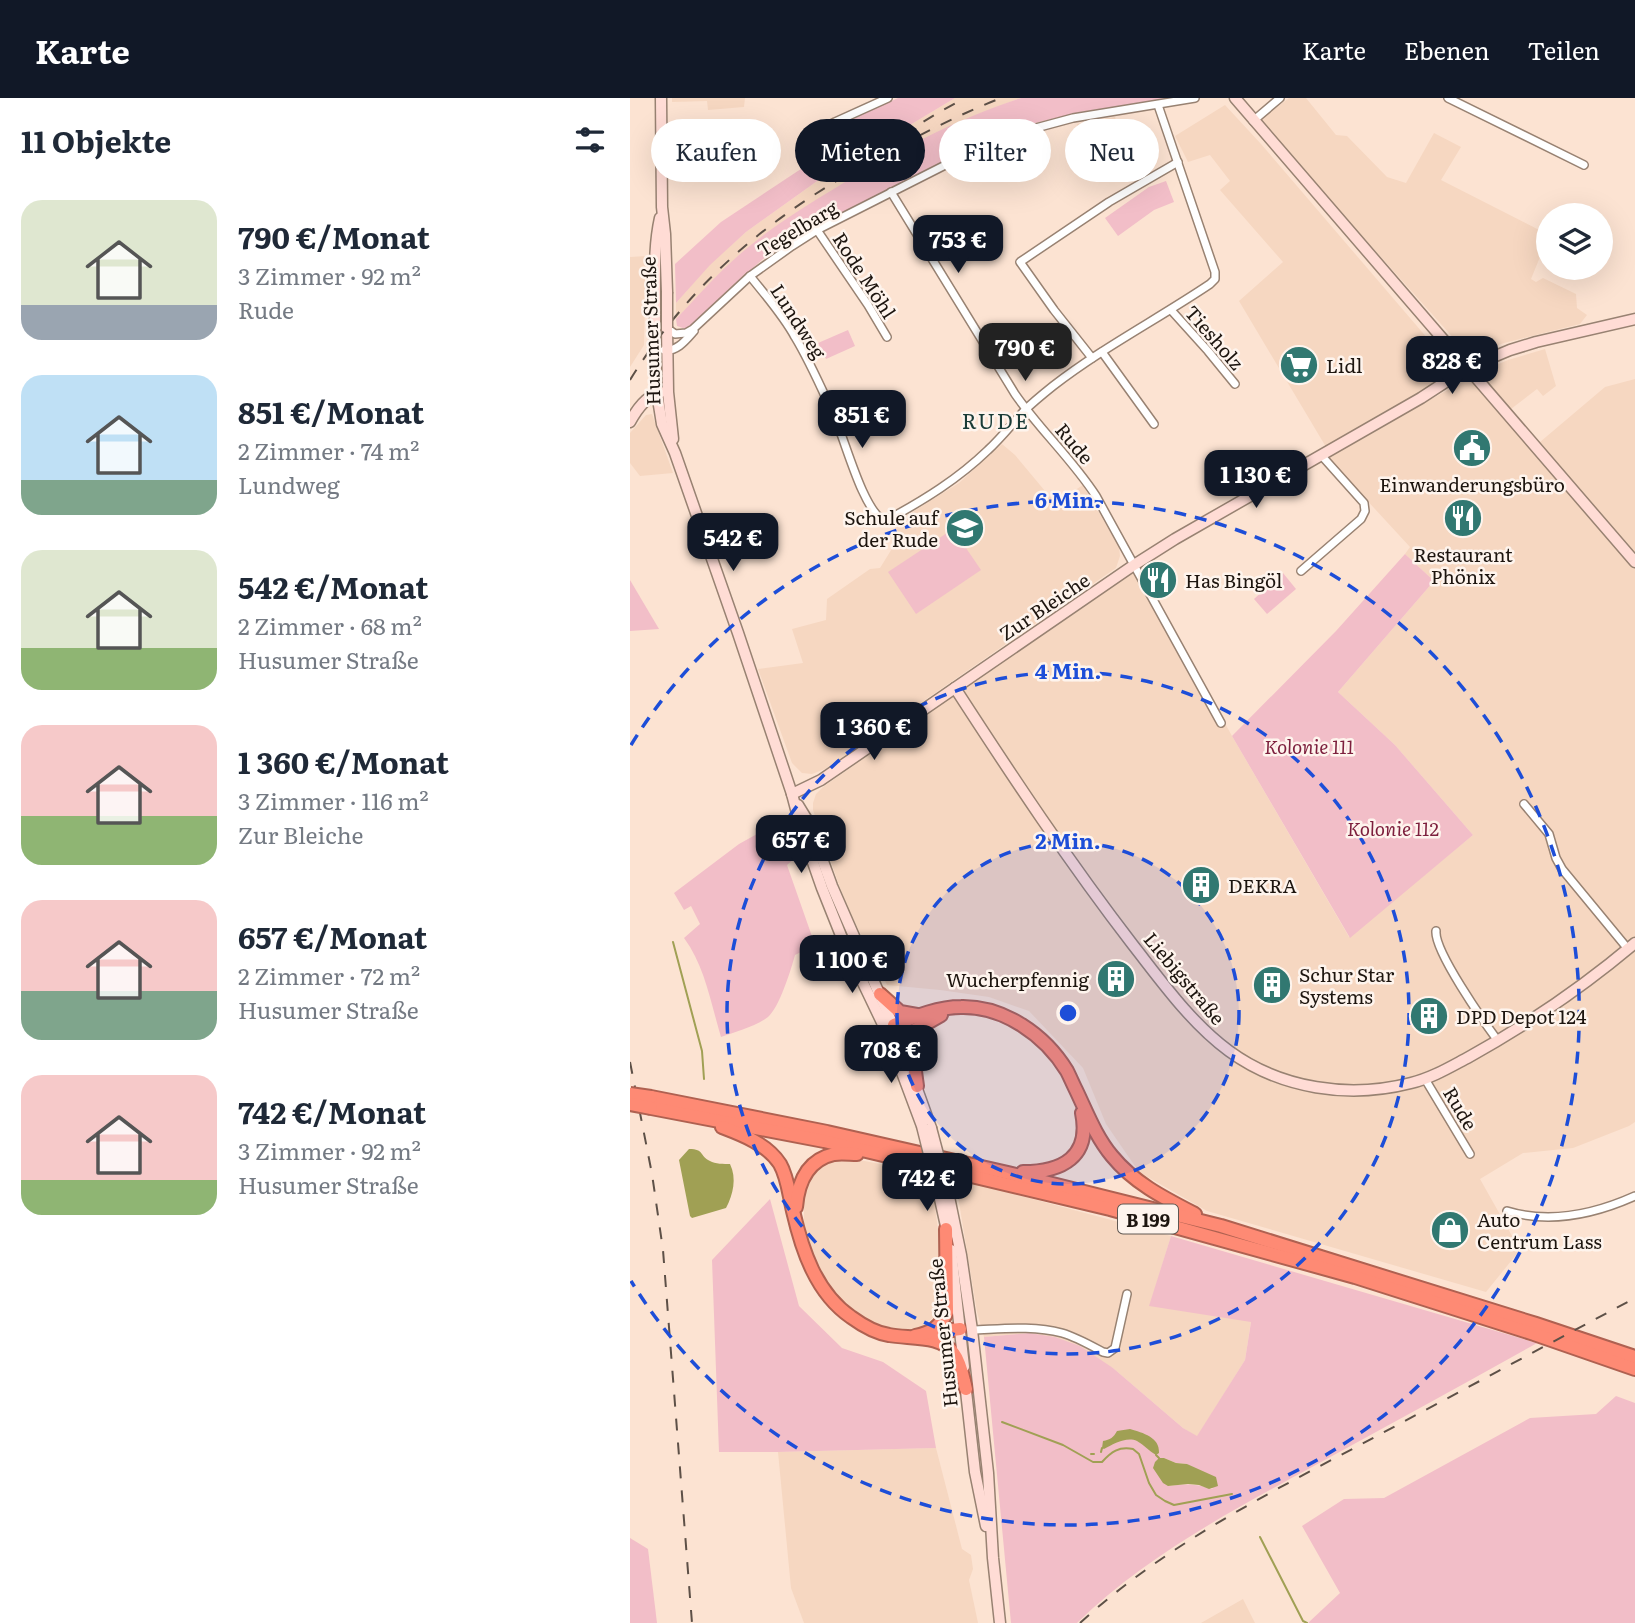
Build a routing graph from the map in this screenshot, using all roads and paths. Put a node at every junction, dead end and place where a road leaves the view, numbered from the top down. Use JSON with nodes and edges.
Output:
{"nodes":[{"id":1,"x":661,"y":98,"type":"edge"},
{"id":2,"x":888,"y":98,"type":"edge"},
{"id":3,"x":1195,"y":98,"type":"edge"},
{"id":4,"x":1234,"y":98,"type":"edge"},
{"id":5,"x":1280,"y":98,"type":"edge"},
{"id":6,"x":1448,"y":98,"type":"edge"},
{"id":7,"x":1157,"y":105,"type":"junction"},
{"id":8,"x":842,"y":119,"type":"edge"},
{"id":9,"x":1254,"y":121,"type":"junction"},
{"id":10,"x":1178,"y":162,"type":"junction"},
{"id":11,"x":1584,"y":165,"type":"dead end"},
{"id":12,"x":891,"y":192,"type":"junction"},
{"id":13,"x":662,"y":207,"type":"junction"},
{"id":14,"x":817,"y":230,"type":"junction"},
{"id":15,"x":750,"y":276,"type":"junction"},
{"id":16,"x":1171,"y":310,"type":"junction"},
{"id":17,"x":705,"y":318,"type":"junction"},
{"id":18,"x":1635,"y":318,"type":"edge"},
{"id":19,"x":667,"y":328,"type":"junction"},
{"id":20,"x":887,"y":337,"type":"dead end"},
{"id":21,"x":655,"y":348,"type":"junction"},
{"id":22,"x":668,"y":351,"type":"junction"},
{"id":23,"x":1102,"y":352,"type":"junction"},
{"id":24,"x":1092,"y":358,"type":"junction"},
{"id":25,"x":1467,"y":368,"type":"junction"},
{"id":26,"x":1235,"y":384,"type":"dead end"},
{"id":27,"x":668,"y":392,"type":"junction"},
{"id":28,"x":657,"y":393,"type":"junction"},
{"id":29,"x":1026,"y":409,"type":"junction"},
{"id":30,"x":630,"y":422,"type":"edge"},
{"id":31,"x":1154,"y":424,"type":"dead end"},
{"id":32,"x":675,"y":453,"type":"junction"},
{"id":33,"x":1321,"y":455,"type":"junction"},
{"id":34,"x":1635,"y":562,"type":"edge"},
{"id":35,"x":1134,"y":565,"type":"junction"},
{"id":36,"x":1301,"y":571,"type":"dead end"},
{"id":37,"x":954,"y":688,"type":"junction"},
{"id":38,"x":1221,"y":723,"type":"dead end"},
{"id":39,"x":792,"y":794,"type":"junction"},
{"id":40,"x":1524,"y":804,"type":"dead end"},
{"id":41,"x":1436,"y":932,"type":"dead end"},
{"id":42,"x":1631,"y":946,"type":"edge"},
{"id":43,"x":880,"y":994,"type":"junction"},
{"id":44,"x":923,"y":1020,"type":"junction"},
{"id":45,"x":893,"y":1033,"type":"junction"},
{"id":46,"x":1498,"y":1041,"type":"junction"},
{"id":47,"x":1425,"y":1079,"type":"junction"},
{"id":48,"x":917,"y":1086,"type":"junction"},
{"id":49,"x":1075,"y":1089,"type":"junction"},
{"id":50,"x":630,"y":1094,"type":"edge"},
{"id":51,"x":651,"y":1103,"type":"junction"},
{"id":52,"x":630,"y":1104,"type":"edge"},
{"id":53,"x":692,"y":1115,"type":"junction"},
{"id":54,"x":926,"y":1127,"type":"junction"},
{"id":55,"x":877,"y":1153,"type":"junction"},
{"id":56,"x":1470,"y":1154,"type":"dead end"},
{"id":57,"x":1008,"y":1172,"type":"junction"},
{"id":58,"x":943,"y":1191,"type":"junction"},
{"id":59,"x":1635,"y":1196,"type":"edge"},
{"id":60,"x":1507,"y":1211,"type":"dead end"},
{"id":61,"x":796,"y":1224,"type":"junction"},
{"id":62,"x":1221,"y":1226,"type":"junction"},
{"id":63,"x":946,"y":1229,"type":"junction"},
{"id":64,"x":1127,"y":1294,"type":"dead end"},
{"id":65,"x":964,"y":1332,"type":"junction"},
{"id":66,"x":929,"y":1336,"type":"junction"},
{"id":67,"x":1635,"y":1357,"type":"edge"},
{"id":68,"x":1635,"y":1369,"type":"edge"},
{"id":69,"x":966,"y":1390,"type":"junction"},
{"id":70,"x":993,"y":1558,"type":"junction"},
{"id":71,"x":1000,"y":1623,"type":"edge"}],
"edges":[{"from":1,"to":13,"type":"main road","name":"Husumer Straße"},
{"from":2,"to":8,"type":"street"},
{"from":3,"to":7,"type":"street","name":"Tegelbarg"},
{"from":4,"to":9,"type":"main road"},
{"from":5,"to":9,"type":"street"},
{"from":6,"to":11,"type":"street"},
{"from":7,"to":10,"type":"street"},
{"from":7,"to":12,"type":"street","name":"Tegelbarg"},
{"from":9,"to":25,"type":"main road"},
{"from":10,"to":16,"type":"street"},
{"from":10,"to":24,"type":"street"},
{"from":12,"to":14,"type":"street","name":"Tegelbarg"},
{"from":12,"to":29,"type":"street","name":"Rude"},
{"from":13,"to":19,"type":"main road","name":"Husumer Straße","bridge":true},
{"from":13,"to":21,"type":"main road","name":"Husumer Straße","bridge":true},
{"from":14,"to":15,"type":"street","name":"Tegelbarg"},
{"from":14,"to":20,"type":"street","name":"Rode Möhl"},
{"from":15,"to":17,"type":"street","name":"Tegelbarg"},
{"from":15,"to":29,"type":"street","name":"Lundweg"},
{"from":16,"to":23,"type":"street"},
{"from":16,"to":26,"type":"street","name":"Tiesholz"},
{"from":17,"to":19,"type":"street","name":"Tegelbarg"},
{"from":17,"to":22,"type":"street","name":"Tegelbarg"},
{"from":18,"to":25,"type":"main road","name":"Zur Bleiche"},
{"from":19,"to":22,"type":"main road","name":"Husumer Straße"},
{"from":21,"to":22,"type":"street"},
{"from":21,"to":28,"type":"main road","name":"Husumer Straße"},
{"from":22,"to":27,"type":"main road","name":"Husumer Straße"},
{"from":23,"to":24,"type":"street"},
{"from":23,"to":31,"type":"street"},
{"from":24,"to":29,"type":"street"},
{"from":25,"to":33,"type":"main road","name":"Zur Bleiche"},
{"from":25,"to":34,"type":"main road"},
{"from":27,"to":28,"type":"main road"},
{"from":27,"to":32,"type":"main road","name":"Husumer Straße"},
{"from":28,"to":30,"type":"main road"},
{"from":28,"to":32,"type":"main road","name":"Husumer Straße"},
{"from":29,"to":35,"type":"street","name":"Rude"},
{"from":32,"to":39,"type":"main road","name":"Husumer Straße"},
{"from":33,"to":35,"type":"main road","name":"Zur Bleiche"},
{"from":33,"to":36,"type":"street"},
{"from":35,"to":37,"type":"main road","name":"Zur Bleiche"},
{"from":35,"to":38,"type":"street","name":"Rude"},
{"from":37,"to":39,"type":"main road","name":"Zur Bleiche"},
{"from":37,"to":47,"type":"main road","name":"Liebigstraße"},
{"from":39,"to":43,"type":"main road","name":"Husumer Straße"},
{"from":39,"to":45,"type":"main road","name":"Husumer Straße"},
{"from":40,"to":42,"type":"street"},
{"from":41,"to":46,"type":"street"},
{"from":42,"to":46,"type":"main road","name":"Liebigstraße"},
{"from":43,"to":44,"type":"highway"},
{"from":43,"to":45,"type":"main road","name":"Husumer Straße"},
{"from":44,"to":45,"type":"highway"},
{"from":44,"to":48,"type":"highway"},
{"from":44,"to":49,"type":"highway"},
{"from":45,"to":48,"type":"main road","name":"Husumer Straße"},
{"from":45,"to":54,"type":"main road","name":"Husumer Straße"},
{"from":46,"to":47,"type":"main road","name":"Liebigstraße"},
{"from":47,"to":56,"type":"street","name":"Rude"},
{"from":48,"to":54,"type":"main road","name":"Husumer Straße"},
{"from":49,"to":57,"type":"highway"},
{"from":49,"to":62,"type":"highway"},
{"from":50,"to":51,"type":"highway","number":"B 199","bridge":true},
{"from":51,"to":52,"type":"highway","number":"B 199","bridge":true},
{"from":51,"to":53,"type":"highway","number":"B 199"},
{"from":51,"to":57,"type":"highway","number":"B 199"},
{"from":53,"to":55,"type":"highway","number":"B 199"},
{"from":53,"to":61,"type":"highway"},
{"from":54,"to":58,"type":"main road","name":"Husumer Straße","bridge":true},
{"from":55,"to":61,"type":"highway"},
{"from":55,"to":68,"type":"highway","number":"B 199"},
{"from":57,"to":62,"type":"highway","number":"B 199"},
{"from":58,"to":63,"type":"main road","name":"Husumer Straße"},
{"from":58,"to":65,"type":"main road","name":"Husumer Straße"},
{"from":59,"to":60,"type":"street"},
{"from":61,"to":66,"type":"highway"},
{"from":62,"to":67,"type":"highway","number":"B 199"},
{"from":63,"to":65,"type":"main road","name":"Husumer Straße"},
{"from":63,"to":66,"type":"highway"},
{"from":64,"to":65,"type":"street","name":"Husumer Straße"},
{"from":65,"to":66,"type":"highway"},
{"from":65,"to":69,"type":"main road","name":"Husumer Straße"},
{"from":65,"to":70,"type":"main road","name":"Husumer Straße"},
{"from":66,"to":69,"type":"highway"},
{"from":69,"to":70,"type":"main road","name":"Husumer Straße"},
{"from":70,"to":71,"type":"main road","name":"Husumer Straße"}]}
